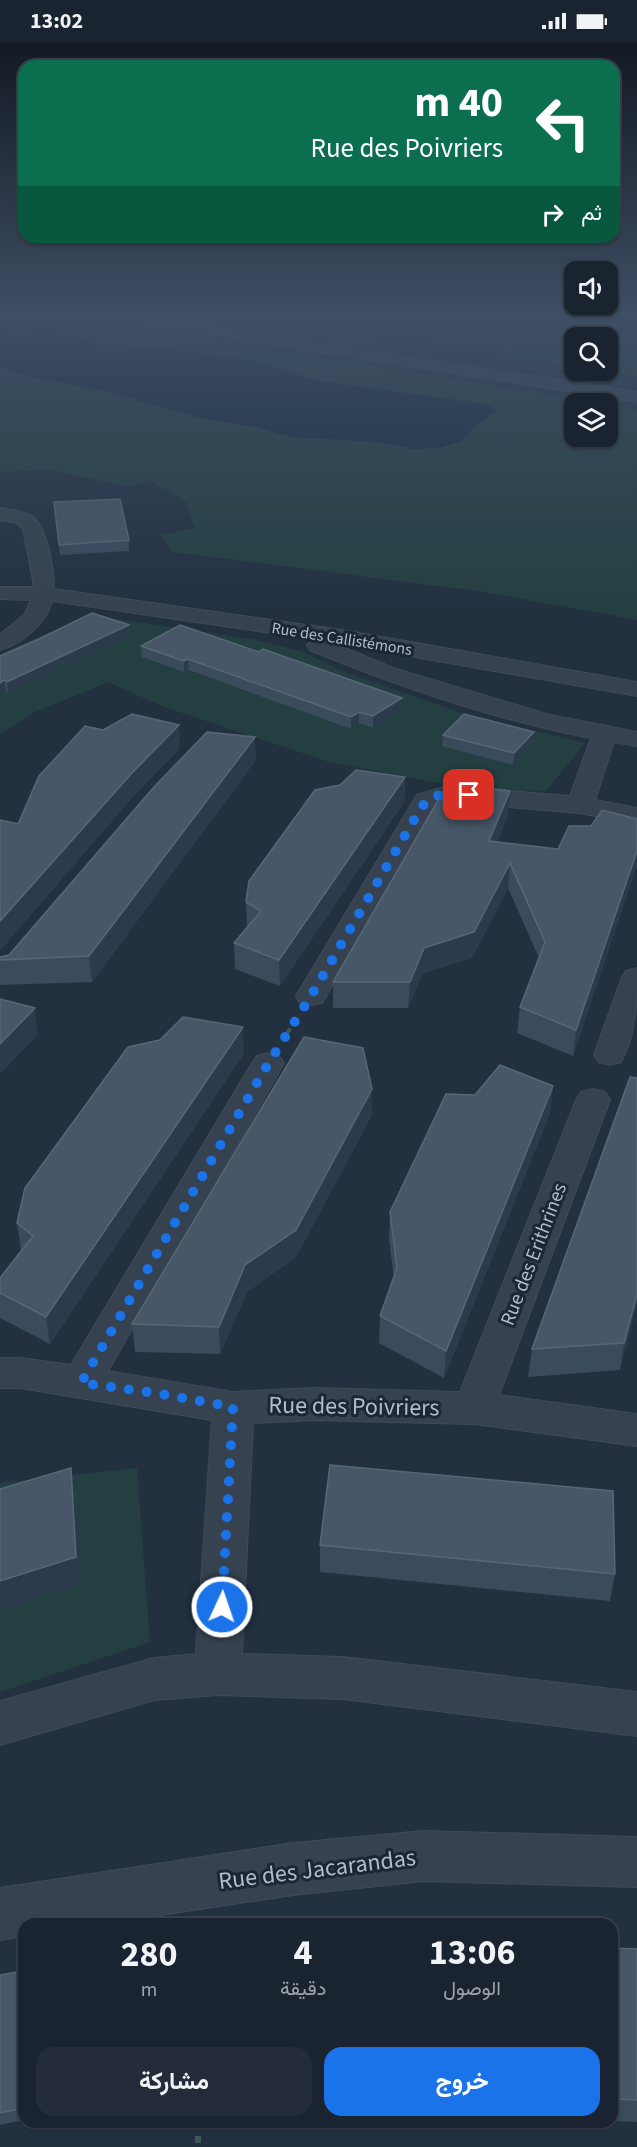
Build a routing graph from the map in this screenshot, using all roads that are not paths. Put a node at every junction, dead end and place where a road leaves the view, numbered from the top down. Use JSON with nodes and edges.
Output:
{"nodes":[{"id":1,"x":0,"y":514,"type":"edge"},
{"id":2,"x":0,"y":593,"type":"edge"},
{"id":3,"x":45,"y":594,"type":"junction"},
{"id":4,"x":293,"y":631,"type":"junction"},
{"id":5,"x":0,"y":643,"type":"edge"},
{"id":6,"x":637,"y":689,"type":"edge"},
{"id":7,"x":605,"y":734,"type":"junction"},
{"id":8,"x":637,"y":739,"type":"edge"},
{"id":9,"x":580,"y":805,"type":"junction"},
{"id":10,"x":637,"y":816,"type":"edge"},
{"id":11,"x":637,"y":977,"type":"edge"},
{"id":12,"x":311,"y":996,"type":"road end"},
{"id":13,"x":610,"y":1055,"type":"dead end"},
{"id":14,"x":268,"y":1064,"type":"road end"},
{"id":15,"x":593,"y":1100,"type":"dead end"},
{"id":16,"x":0,"y":1373,"type":"edge"},
{"id":17,"x":81,"y":1383,"type":"junction"},
{"id":18,"x":233,"y":1407,"type":"junction"},
{"id":19,"x":474,"y":1408,"type":"junction"},
{"id":20,"x":637,"y":1430,"type":"edge"},
{"id":21,"x":218,"y":1674,"type":"junction"},
{"id":22,"x":637,"y":1713,"type":"edge"},
{"id":23,"x":0,"y":1723,"type":"edge"},
{"id":24,"x":637,"y":1862,"type":"edge"},
{"id":25,"x":0,"y":1914,"type":"edge"}],
"edges":[{"from":1,"to":3,"type":"street"},
{"from":2,"to":3,"type":"street","name":"Rue des Callistémons"},
{"from":3,"to":4,"type":"street","name":"Rue des Callistémons"},
{"from":3,"to":5,"type":"street"},
{"from":4,"to":6,"type":"street","name":"Rue des Callistémons"},
{"from":4,"to":7,"type":"street"},
{"from":7,"to":8,"type":"street"},
{"from":7,"to":9,"type":"street"},
{"from":9,"to":10,"type":"street"},
{"from":9,"to":12,"type":"street"},
{"from":11,"to":13,"type":"street"},
{"from":14,"to":17,"type":"street"},
{"from":15,"to":19,"type":"street","name":"Rue des Erithrines"},
{"from":16,"to":17,"type":"street","name":"Rue des Poivriers"},
{"from":17,"to":18,"type":"street","name":"Rue des Poivriers"},
{"from":18,"to":19,"type":"street","name":"Rue des Poivriers"},
{"from":18,"to":21,"type":"street"},
{"from":19,"to":20,"type":"street","name":"Rue des Poivriers"},
{"from":21,"to":22,"type":"street"},
{"from":21,"to":23,"type":"street"},
{"from":24,"to":25,"type":"street","name":"Rue des Jacarandas"}]}
